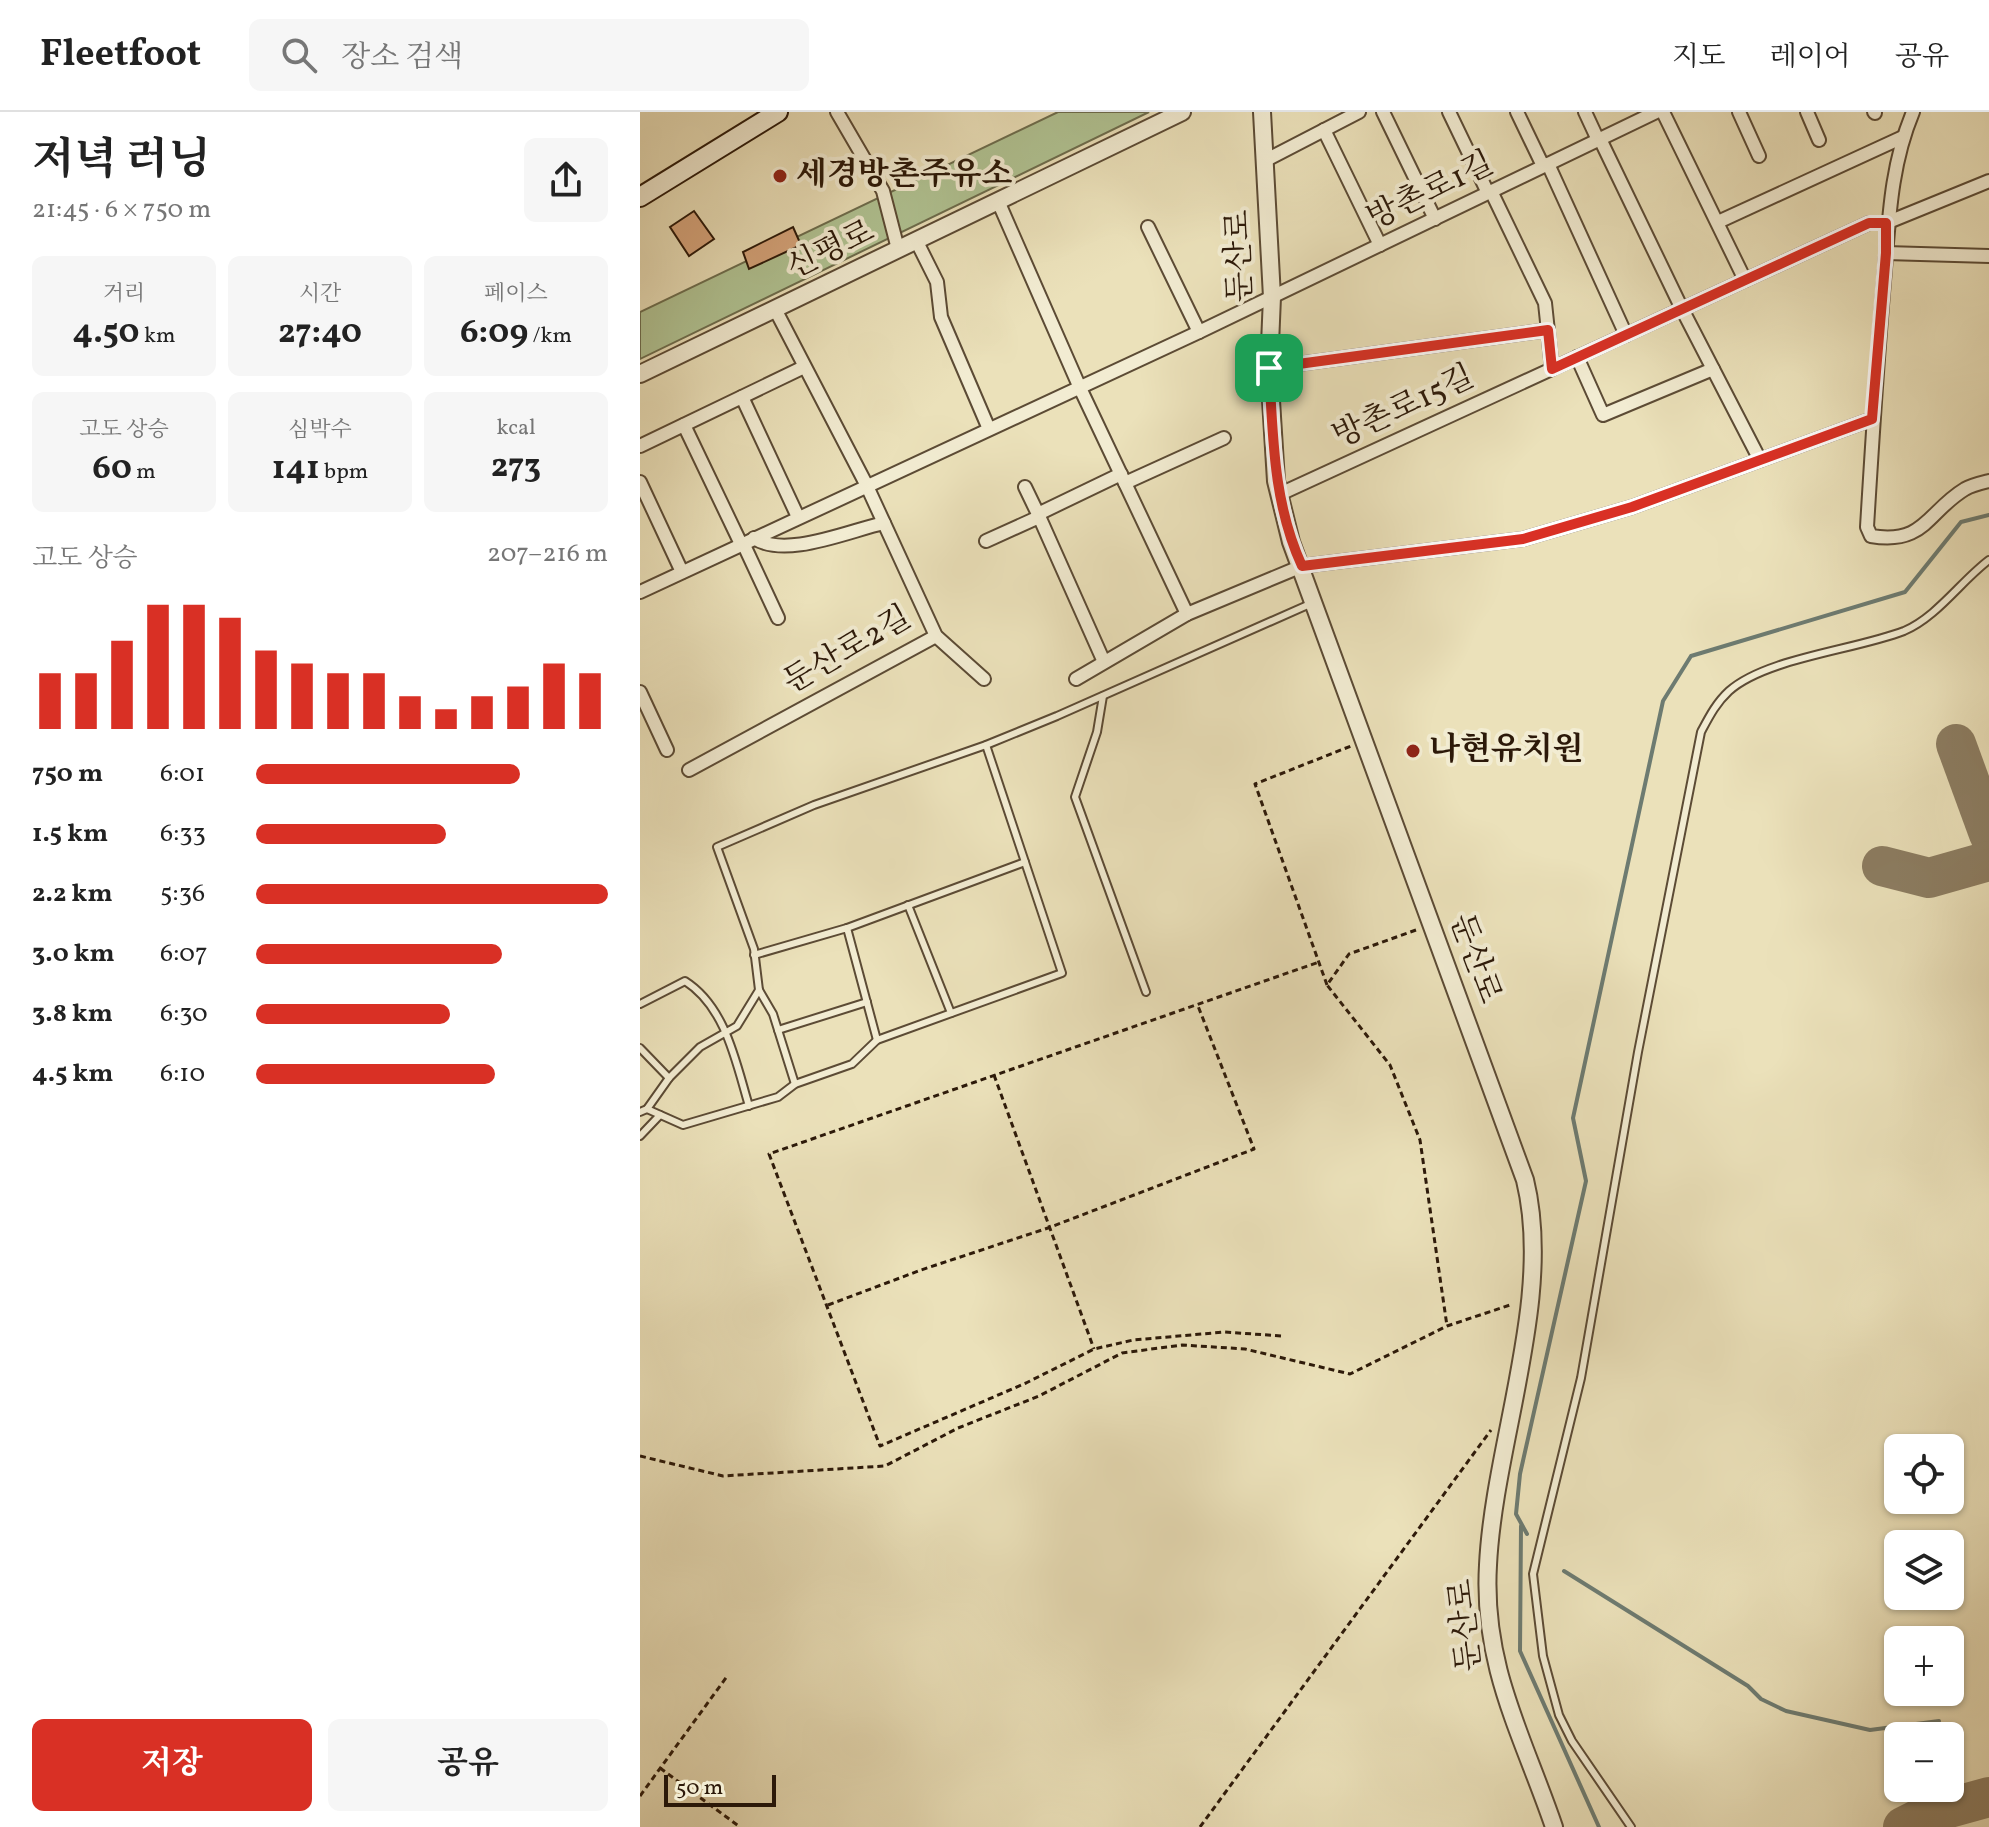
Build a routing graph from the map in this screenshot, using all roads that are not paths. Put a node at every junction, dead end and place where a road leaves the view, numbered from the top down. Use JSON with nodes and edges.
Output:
{"nodes":[{"id":1,"x":778,"y":112,"type":"edge"},
{"id":2,"x":837,"y":112,"type":"edge"},
{"id":3,"x":1182,"y":112,"type":"edge"},
{"id":4,"x":1262,"y":112,"type":"edge"},
{"id":5,"x":1359,"y":112,"type":"edge"},
{"id":6,"x":1383,"y":112,"type":"edge"},
{"id":7,"x":1449,"y":112,"type":"edge"},
{"id":8,"x":1517,"y":112,"type":"edge"},
{"id":9,"x":1585,"y":112,"type":"edge"},
{"id":10,"x":1656,"y":112,"type":"edge"},
{"id":11,"x":1663,"y":112,"type":"edge"},
{"id":12,"x":1739,"y":112,"type":"edge"},
{"id":13,"x":1807,"y":112,"type":"edge"},
{"id":14,"x":1911,"y":114,"type":"edge"},
{"id":15,"x":1324,"y":130,"type":"junction"},
{"id":16,"x":1903,"y":137,"type":"junction"},
{"id":17,"x":1599,"y":140,"type":"junction"},
{"id":18,"x":1819,"y":140,"type":"dead end"},
{"id":19,"x":1759,"y":156,"type":"dead end"},
{"id":20,"x":1264,"y":161,"type":"junction"},
{"id":21,"x":1545,"y":165,"type":"junction"},
{"id":22,"x":1989,"y":181,"type":"edge"},
{"id":23,"x":1490,"y":192,"type":"junction"},
{"id":24,"x":640,"y":197,"type":"edge"},
{"id":25,"x":998,"y":201,"type":"junction"},
{"id":26,"x":1435,"y":219,"type":"junction"},
{"id":27,"x":1718,"y":222,"type":"junction"},
{"id":28,"x":1886,"y":223,"type":"junction"},
{"id":29,"x":1148,"y":227,"type":"dead end"},
{"id":30,"x":916,"y":240,"type":"junction"},
{"id":31,"x":1380,"y":245,"type":"junction"},
{"id":32,"x":898,"y":249,"type":"junction"},
{"id":33,"x":1886,"y":253,"type":"junction"},
{"id":34,"x":1989,"y":256,"type":"edge"},
{"id":35,"x":1745,"y":280,"type":"junction"},
{"id":36,"x":1272,"y":297,"type":"junction"},
{"id":37,"x":775,"y":309,"type":"junction"},
{"id":38,"x":1682,"y":309,"type":"junction"},
{"id":39,"x":1548,"y":330,"type":"junction"},
{"id":40,"x":1199,"y":332,"type":"junction"},
{"id":41,"x":1626,"y":335,"type":"junction"},
{"id":42,"x":1577,"y":357,"type":"junction"},
{"id":43,"x":804,"y":367,"type":"junction"},
{"id":44,"x":1269,"y":368,"type":"junction"},
{"id":45,"x":1552,"y":369,"type":"junction"},
{"id":46,"x":1713,"y":369,"type":"junction"},
{"id":47,"x":640,"y":374,"type":"edge"},
{"id":48,"x":1080,"y":388,"type":"junction"},
{"id":49,"x":742,"y":397,"type":"junction"},
{"id":50,"x":1872,"y":419,"type":"junction"},
{"id":51,"x":684,"y":425,"type":"junction"},
{"id":52,"x":989,"y":429,"type":"junction"},
{"id":53,"x":1224,"y":438,"type":"dead end"},
{"id":54,"x":640,"y":446,"type":"edge"},
{"id":55,"x":1760,"y":460,"type":"junction"},
{"id":56,"x":1123,"y":479,"type":"junction"},
{"id":57,"x":1989,"y":481,"type":"edge"},
{"id":58,"x":640,"y":482,"type":"edge"},
{"id":59,"x":866,"y":484,"type":"junction"},
{"id":60,"x":1025,"y":487,"type":"dead end"},
{"id":61,"x":1280,"y":494,"type":"junction"},
{"id":62,"x":1039,"y":516,"type":"junction"},
{"id":63,"x":798,"y":517,"type":"junction"},
{"id":64,"x":884,"y":523,"type":"junction"},
{"id":65,"x":986,"y":541,"type":"dead end"},
{"id":66,"x":746,"y":542,"type":"junction"},
{"id":67,"x":1989,"y":560,"type":"edge"},
{"id":68,"x":1302,"y":566,"type":"junction"},
{"id":69,"x":682,"y":572,"type":"junction"},
{"id":70,"x":640,"y":592,"type":"edge"},
{"id":71,"x":1314,"y":603,"type":"junction"},
{"id":72,"x":1187,"y":614,"type":"junction"},
{"id":73,"x":778,"y":618,"type":"dead end"},
{"id":74,"x":936,"y":636,"type":"junction"},
{"id":75,"x":1104,"y":662,"type":"junction"},
{"id":76,"x":984,"y":679,"type":"dead end"},
{"id":77,"x":1076,"y":679,"type":"dead end"},
{"id":78,"x":640,"y":692,"type":"edge"},
{"id":79,"x":1103,"y":696,"type":"junction"},
{"id":80,"x":986,"y":745,"type":"junction"},
{"id":81,"x":667,"y":750,"type":"dead end"},
{"id":82,"x":689,"y":770,"type":"dead end"},
{"id":83,"x":1025,"y":862,"type":"junction"},
{"id":84,"x":908,"y":905,"type":"junction"},
{"id":85,"x":847,"y":928,"type":"junction"},
{"id":86,"x":754,"y":955,"type":"junction"},
{"id":87,"x":759,"y":990,"type":"junction"},
{"id":88,"x":1146,"y":992,"type":"dead end"},
{"id":89,"x":867,"y":1002,"type":"junction"},
{"id":90,"x":640,"y":1004,"type":"edge"},
{"id":91,"x":951,"y":1013,"type":"junction"},
{"id":92,"x":778,"y":1030,"type":"junction"},
{"id":93,"x":726,"y":1032,"type":"junction"},
{"id":94,"x":877,"y":1040,"type":"junction"},
{"id":95,"x":640,"y":1048,"type":"edge"},
{"id":96,"x":669,"y":1078,"type":"junction"},
{"id":97,"x":795,"y":1084,"type":"junction"},
{"id":98,"x":749,"y":1106,"type":"junction"},
{"id":99,"x":644,"y":1110,"type":"edge"},
{"id":100,"x":660,"y":1115,"type":"junction"},
{"id":101,"x":640,"y":1136,"type":"edge"},
{"id":102,"x":1554,"y":1827,"type":"edge"},
{"id":103,"x":1631,"y":1827,"type":"edge"}],
"edges":[{"from":1,"to":24,"type":"main road"},
{"from":2,"to":32,"type":"street"},
{"from":3,"to":25,"type":"street","name":"신평로"},
{"from":4,"to":20,"type":"street","name":"둔산로"},
{"from":5,"to":15,"type":"street"},
{"from":6,"to":26,"type":"street"},
{"from":7,"to":23,"type":"street"},
{"from":8,"to":21,"type":"street"},
{"from":9,"to":17,"type":"street"},
{"from":10,"to":17,"type":"street","name":"방촌로1길"},
{"from":11,"to":27,"type":"street"},
{"from":12,"to":19,"type":"street"},
{"from":13,"to":18,"type":"street"},
{"from":14,"to":16,"type":"street"},
{"from":15,"to":20,"type":"street"},
{"from":15,"to":31,"type":"street"},
{"from":16,"to":27,"type":"street"},
{"from":16,"to":28,"type":"street"},
{"from":17,"to":21,"type":"street","name":"방촌로1길"},
{"from":17,"to":38,"type":"street"},
{"from":20,"to":36,"type":"street","name":"둔산로"},
{"from":21,"to":23,"type":"street","name":"방촌로1길"},
{"from":21,"to":41,"type":"street"},
{"from":22,"to":28,"type":"street","name":"방촌로15길"},
{"from":23,"to":26,"type":"street","name":"방촌로1길"},
{"from":23,"to":39,"type":"street"},
{"from":25,"to":30,"type":"street","name":"신평로"},
{"from":25,"to":48,"type":"street"},
{"from":26,"to":31,"type":"street","name":"방촌로1길"},
{"from":27,"to":35,"type":"street"},
{"from":28,"to":33,"type":"street"},
{"from":28,"to":35,"type":"street","name":"방촌로15길"},
{"from":29,"to":40,"type":"street"},
{"from":30,"to":32,"type":"street","name":"신평로"},
{"from":30,"to":52,"type":"street"},
{"from":31,"to":36,"type":"street","name":"방촌로1길"},
{"from":32,"to":37,"type":"street","name":"신평로"},
{"from":33,"to":34,"type":"street"},
{"from":33,"to":50,"type":"street"},
{"from":35,"to":38,"type":"street","name":"방촌로15길"},
{"from":36,"to":40,"type":"street"},
{"from":36,"to":44,"type":"street","name":"둔산로"},
{"from":37,"to":43,"type":"street","name":"신평로"},
{"from":37,"to":47,"type":"street","name":"신평로"},
{"from":38,"to":41,"type":"street","name":"방촌로15길"},
{"from":38,"to":46,"type":"street"},
{"from":39,"to":44,"type":"street"},
{"from":39,"to":45,"type":"street"},
{"from":40,"to":48,"type":"street"},
{"from":41,"to":42,"type":"street","name":"방촌로15길"},
{"from":42,"to":45,"type":"street","name":"방촌로15길"},
{"from":42,"to":46,"type":"street"},
{"from":43,"to":49,"type":"street"},
{"from":43,"to":59,"type":"street","name":"둔산로2길"},
{"from":44,"to":61,"type":"street","name":"둔산로"},
{"from":45,"to":61,"type":"street","name":"방촌로15길"},
{"from":46,"to":55,"type":"street"},
{"from":48,"to":52,"type":"street"},
{"from":48,"to":56,"type":"street"},
{"from":49,"to":51,"type":"street"},
{"from":49,"to":63,"type":"street"},
{"from":50,"to":55,"type":"street"},
{"from":50,"to":57,"type":"street"},
{"from":51,"to":54,"type":"street"},
{"from":51,"to":66,"type":"street"},
{"from":52,"to":59,"type":"street"},
{"from":53,"to":56,"type":"street"},
{"from":55,"to":68,"type":"street"},
{"from":56,"to":62,"type":"street"},
{"from":56,"to":72,"type":"street"},
{"from":58,"to":69,"type":"street"},
{"from":59,"to":63,"type":"street"},
{"from":59,"to":64,"type":"street","name":"둔산로2길"},
{"from":60,"to":62,"type":"street"},
{"from":61,"to":68,"type":"street","name":"둔산로"},
{"from":62,"to":65,"type":"street"},
{"from":62,"to":75,"type":"street"},
{"from":63,"to":66,"type":"street"},
{"from":64,"to":66,"type":"street"},
{"from":64,"to":74,"type":"street","name":"둔산로2길"},
{"from":66,"to":69,"type":"street"},
{"from":66,"to":73,"type":"street"},
{"from":67,"to":103,"type":"lane"},
{"from":68,"to":71,"type":"street","name":"둔산로"},
{"from":68,"to":72,"type":"street"},
{"from":69,"to":70,"type":"street"},
{"from":71,"to":79,"type":"lane"},
{"from":71,"to":102,"type":"street","name":"둔산로"},
{"from":72,"to":75,"type":"street"},
{"from":74,"to":76,"type":"street"},
{"from":74,"to":82,"type":"street","name":"둔산로2길"},
{"from":75,"to":77,"type":"street"},
{"from":78,"to":81,"type":"street"},
{"from":79,"to":80,"type":"lane"},
{"from":79,"to":88,"type":"lane"},
{"from":80,"to":83,"type":"lane"},
{"from":80,"to":86,"type":"lane"},
{"from":83,"to":84,"type":"lane"},
{"from":83,"to":91,"type":"lane"},
{"from":84,"to":85,"type":"lane"},
{"from":84,"to":91,"type":"lane"},
{"from":85,"to":86,"type":"lane"},
{"from":85,"to":89,"type":"lane"},
{"from":86,"to":87,"type":"lane"},
{"from":87,"to":92,"type":"lane"},
{"from":87,"to":93,"type":"lane"},
{"from":89,"to":92,"type":"lane"},
{"from":89,"to":94,"type":"lane"},
{"from":90,"to":93,"type":"lane"},
{"from":91,"to":94,"type":"lane"},
{"from":92,"to":97,"type":"lane"},
{"from":93,"to":96,"type":"lane"},
{"from":93,"to":98,"type":"lane"},
{"from":94,"to":97,"type":"lane"},
{"from":95,"to":96,"type":"lane"},
{"from":96,"to":99,"type":"lane"},
{"from":97,"to":98,"type":"lane"},
{"from":98,"to":100,"type":"lane"},
{"from":99,"to":100,"type":"lane"},
{"from":100,"to":101,"type":"lane"}]}
